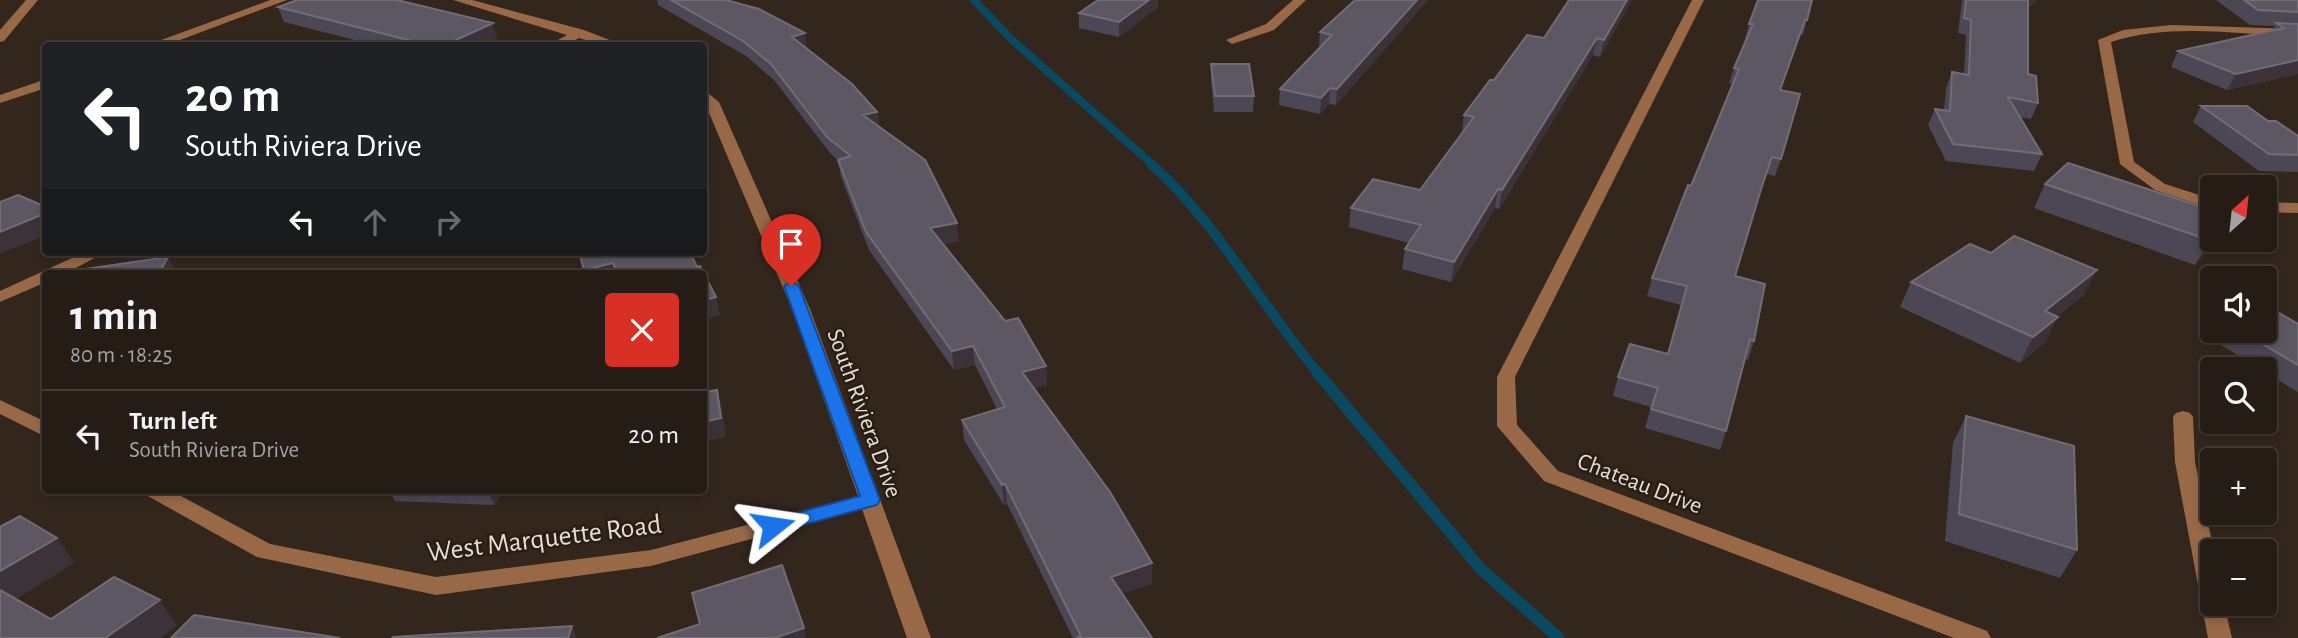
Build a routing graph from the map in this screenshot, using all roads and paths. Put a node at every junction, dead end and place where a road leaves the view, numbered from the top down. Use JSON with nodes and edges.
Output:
{"nodes":[{"id":1,"x":32,"y":0,"type":"edge"},
{"id":2,"x":281,"y":0,"type":"edge"},
{"id":3,"x":459,"y":0,"type":"edge"},
{"id":4,"x":1300,"y":0,"type":"edge"},
{"id":5,"x":1698,"y":0,"type":"edge"},
{"id":6,"x":580,"y":33,"type":"junction"},
{"id":7,"x":2298,"y":33,"type":"edge"},
{"id":8,"x":0,"y":38,"type":"edge"},
{"id":9,"x":1232,"y":40,"type":"dead end"},
{"id":10,"x":162,"y":42,"type":"edge"},
{"id":11,"x":561,"y":42,"type":"edge"},
{"id":12,"x":607,"y":42,"type":"edge"},
{"id":13,"x":0,"y":80,"type":"edge"},
{"id":14,"x":42,"y":84,"type":"edge"},
{"id":15,"x":22,"y":91,"type":"junction"},
{"id":16,"x":707,"y":97,"type":"edge"},
{"id":17,"x":0,"y":99,"type":"edge"},
{"id":18,"x":2200,"y":200,"type":"edge"},
{"id":19,"x":2277,"y":207,"type":"edge"},
{"id":20,"x":2298,"y":208,"type":"edge"},
{"id":21,"x":89,"y":256,"type":"edge"},
{"id":22,"x":59,"y":270,"type":"edge"},
{"id":23,"x":42,"y":278,"type":"edge"},
{"id":24,"x":0,"y":297,"type":"edge"},
{"id":25,"x":0,"y":406,"type":"edge"},
{"id":26,"x":2183,"y":417,"type":"dead end"},
{"id":27,"x":42,"y":429,"type":"edge"},
{"id":28,"x":160,"y":494,"type":"edge"},
{"id":29,"x":870,"y":500,"type":"junction"},
{"id":30,"x":2200,"y":539,"type":"edge"},
{"id":31,"x":2215,"y":616,"type":"edge"},
{"id":32,"x":919,"y":638,"type":"edge"},
{"id":33,"x":1979,"y":638,"type":"edge"},
{"id":34,"x":2220,"y":638,"type":"edge"}],
"edges":[{"from":1,"to":8,"type":"street"},
{"from":2,"to":10,"type":"street"},
{"from":3,"to":6,"type":"street"},
{"from":4,"to":9,"type":"street"},
{"from":5,"to":33,"type":"street","name":"Chateau Drive"},
{"from":6,"to":11,"type":"street"},
{"from":6,"to":12,"type":"street"},
{"from":7,"to":18,"type":"street"},
{"from":13,"to":15,"type":"street"},
{"from":14,"to":15,"type":"street"},
{"from":15,"to":17,"type":"street"},
{"from":16,"to":29,"type":"street","name":"South Riviera Drive"},
{"from":19,"to":20,"type":"street"},
{"from":21,"to":22,"type":"street"},
{"from":23,"to":24,"type":"street"},
{"from":25,"to":27,"type":"street"},
{"from":26,"to":30,"type":"street"},
{"from":28,"to":29,"type":"street","name":"West Marquette Road"},
{"from":29,"to":32,"type":"street","name":"South Riviera Drive"},
{"from":31,"to":34,"type":"street"}]}
